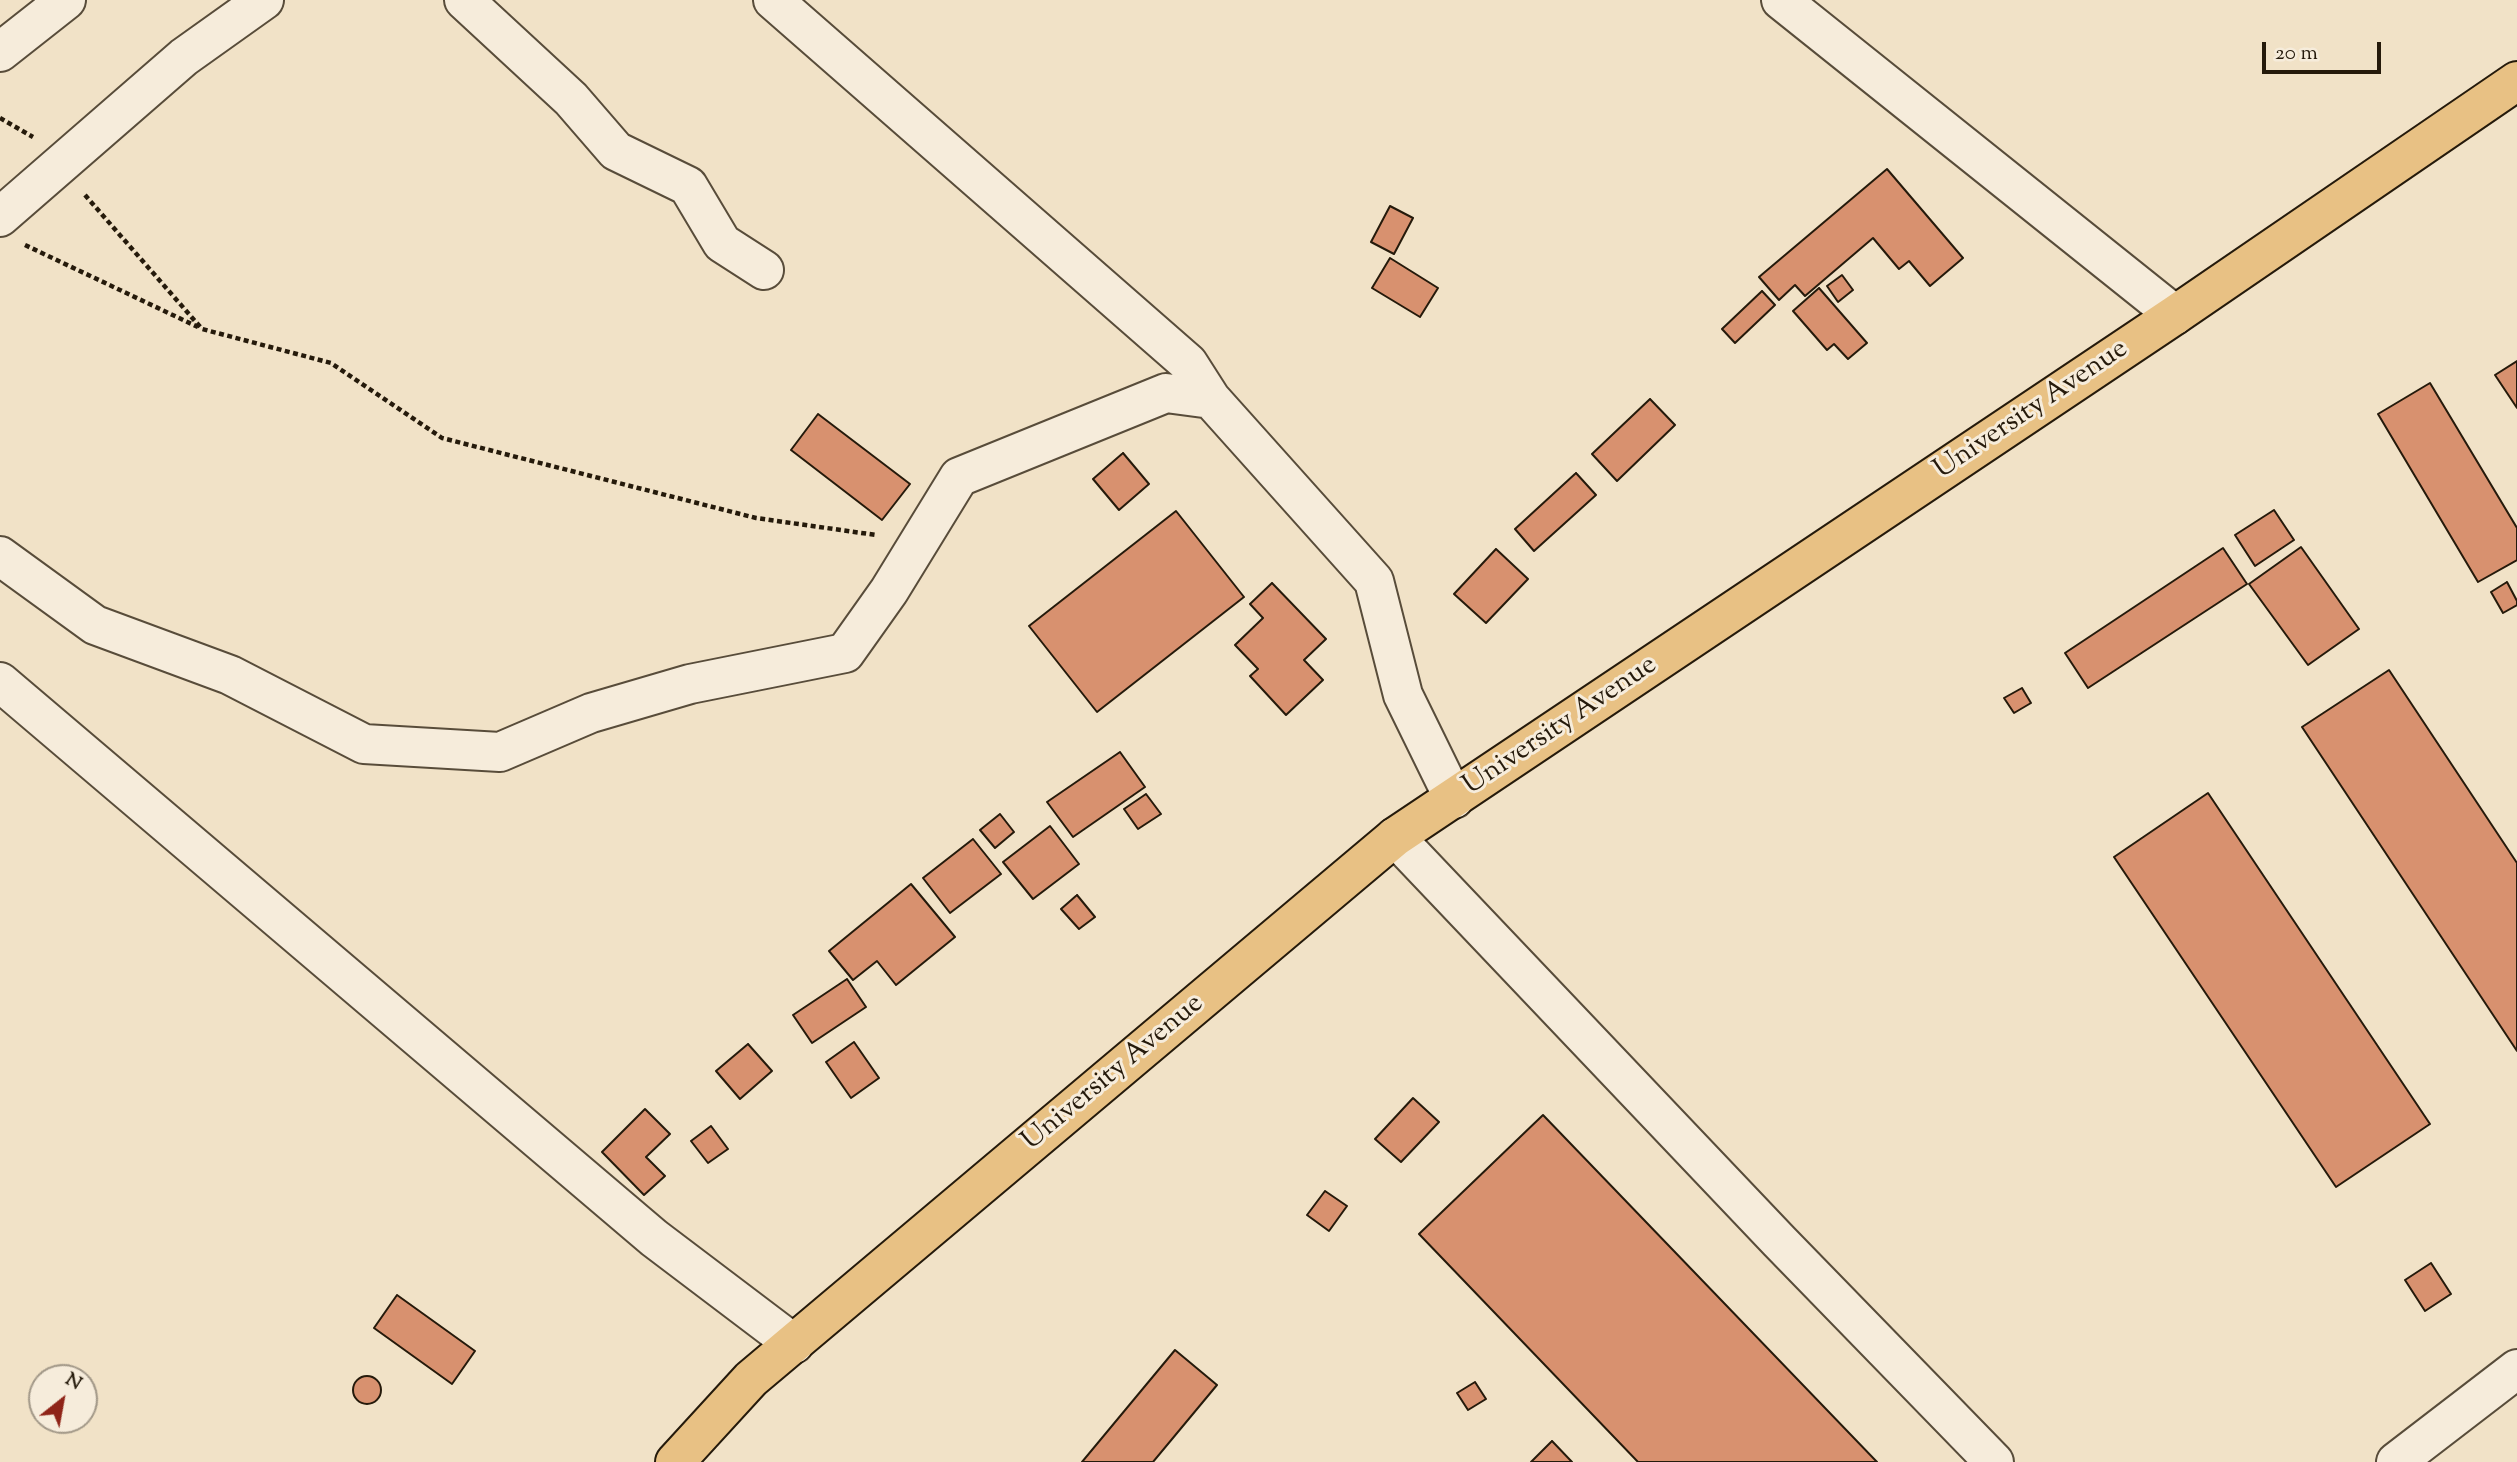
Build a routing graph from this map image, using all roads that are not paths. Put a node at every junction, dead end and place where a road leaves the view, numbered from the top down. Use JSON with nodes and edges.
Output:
{"nodes":[{"id":1,"x":66,"y":0,"type":"edge"},
{"id":2,"x":264,"y":0,"type":"edge"},
{"id":3,"x":464,"y":0,"type":"edge"},
{"id":4,"x":773,"y":0,"type":"edge"},
{"id":5,"x":1781,"y":0,"type":"edge"},
{"id":6,"x":0,"y":52,"type":"edge"},
{"id":7,"x":2517,"y":81,"type":"edge"},
{"id":8,"x":11,"y":230,"type":"edge"},
{"id":9,"x":764,"y":270,"type":"dead end"},
{"id":10,"x":2175,"y":315,"type":"junction"},
{"id":11,"x":1211,"y":398,"type":"junction"},
{"id":12,"x":0,"y":556,"type":"edge"},
{"id":13,"x":0,"y":682,"type":"edge"},
{"id":14,"x":1454,"y":799,"type":"junction"},
{"id":15,"x":1395,"y":837,"type":"junction"},
{"id":16,"x":794,"y":1344,"type":"junction"},
{"id":17,"x":2517,"y":1369,"type":"edge"},
{"id":18,"x":675,"y":1462,"type":"edge"},
{"id":19,"x":1994,"y":1462,"type":"edge"},
{"id":20,"x":2396,"y":1462,"type":"edge"}],
"edges":[{"from":1,"to":6,"type":"street"},
{"from":2,"to":8,"type":"street"},
{"from":3,"to":9,"type":"street"},
{"from":4,"to":11,"type":"street"},
{"from":5,"to":10,"type":"street"},
{"from":7,"to":10,"type":"highway","name":"University Avenue"},
{"from":10,"to":14,"type":"highway","name":"University Avenue"},
{"from":11,"to":12,"type":"street"},
{"from":11,"to":14,"type":"street"},
{"from":13,"to":16,"type":"street"},
{"from":14,"to":15,"type":"highway","name":"University Avenue"},
{"from":15,"to":16,"type":"highway","name":"University Avenue"},
{"from":15,"to":19,"type":"street"},
{"from":16,"to":18,"type":"highway","name":"University Avenue"},
{"from":17,"to":20,"type":"street"}]}
